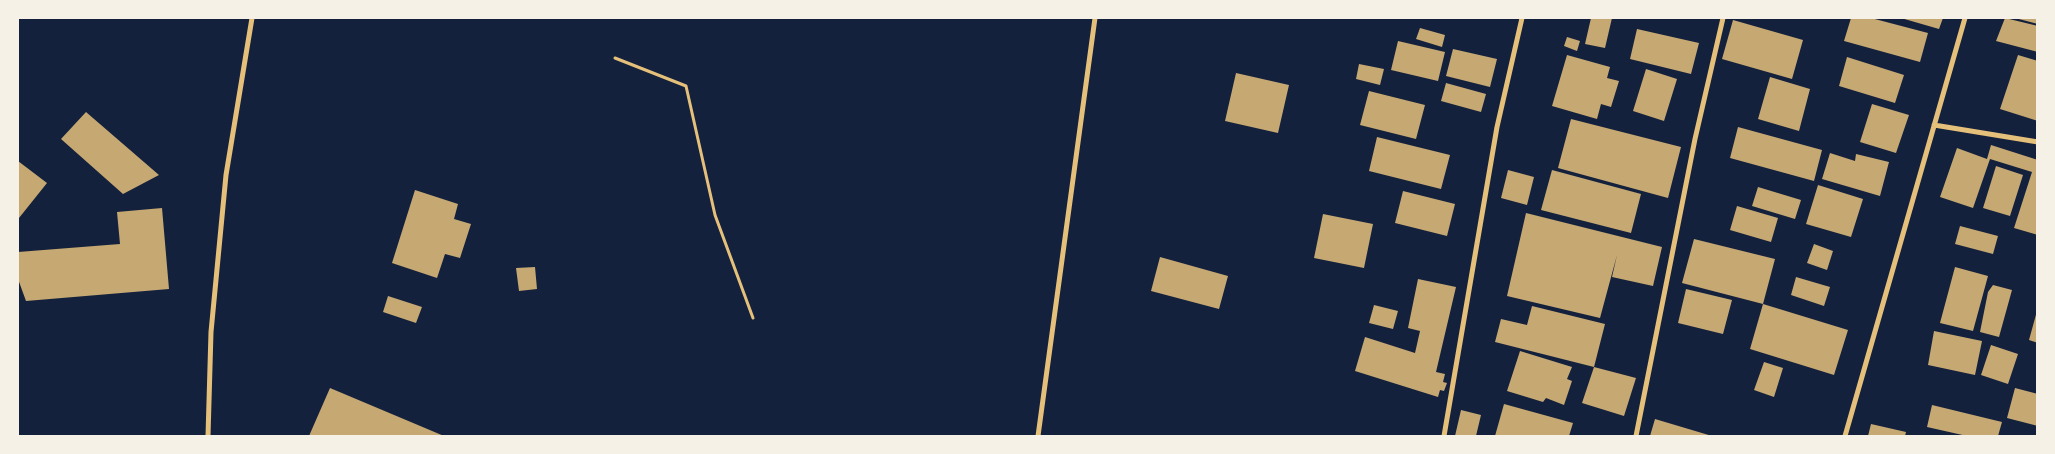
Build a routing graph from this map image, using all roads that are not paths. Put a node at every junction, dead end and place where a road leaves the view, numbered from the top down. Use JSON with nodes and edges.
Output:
{"nodes":[{"id":1,"x":252,"y":18,"type":"edge"},
{"id":2,"x":1095,"y":18,"type":"edge"},
{"id":3,"x":1522,"y":18,"type":"edge"},
{"id":4,"x":1723,"y":18,"type":"edge"},
{"id":5,"x":1965,"y":18,"type":"edge"},
{"id":6,"x":1934,"y":125,"type":"junction"},
{"id":7,"x":2038,"y":142,"type":"edge"},
{"id":8,"x":208,"y":436,"type":"edge"},
{"id":9,"x":1038,"y":436,"type":"edge"},
{"id":10,"x":1444,"y":436,"type":"edge"},
{"id":11,"x":1636,"y":436,"type":"edge"},
{"id":12,"x":1845,"y":436,"type":"edge"}],
"edges":[{"from":1,"to":8,"type":"street"},
{"from":2,"to":9,"type":"street"},
{"from":3,"to":10,"type":"street"},
{"from":4,"to":11,"type":"street"},
{"from":5,"to":6,"type":"street"},
{"from":6,"to":7,"type":"street"},
{"from":6,"to":12,"type":"street"}]}
